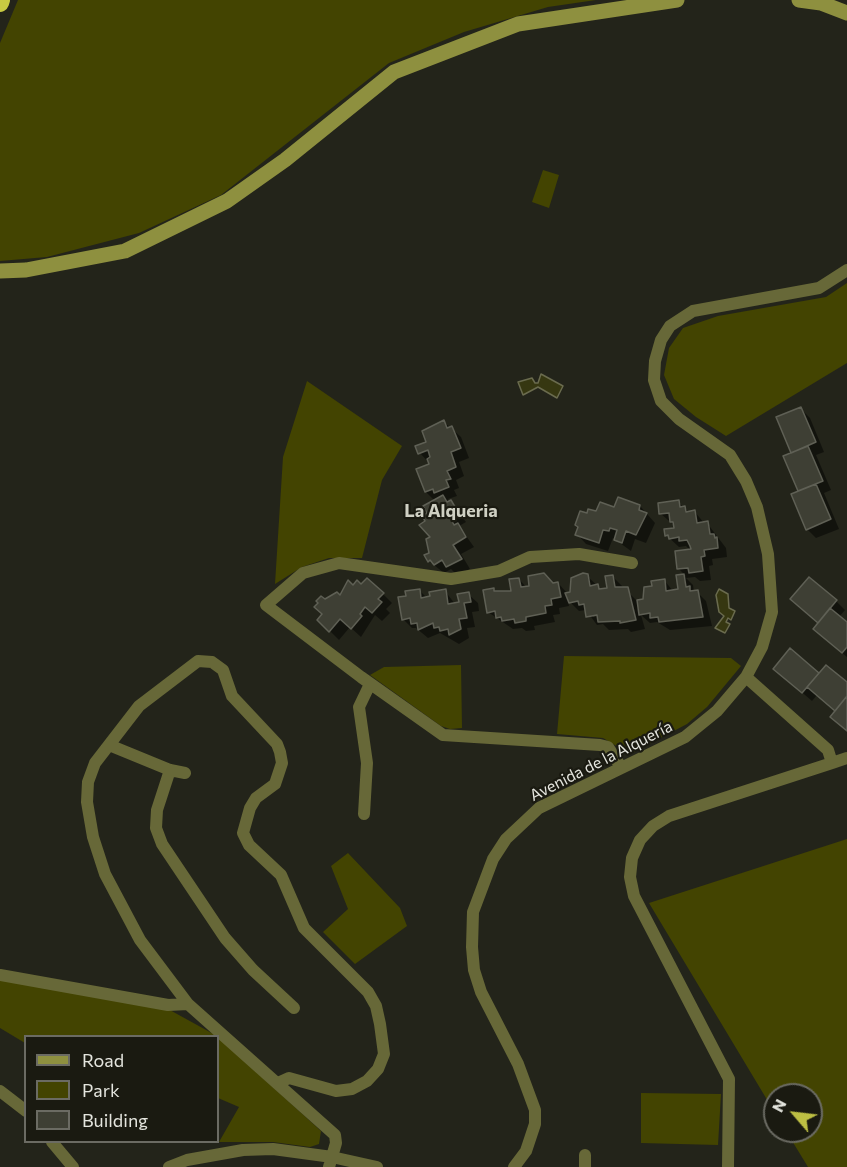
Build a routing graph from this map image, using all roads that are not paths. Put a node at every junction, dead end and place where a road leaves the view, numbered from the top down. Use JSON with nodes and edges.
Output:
{"nodes":[{"id":1,"x":677,"y":0,"type":"edge"},
{"id":2,"x":799,"y":0,"type":"edge"},
{"id":3,"x":847,"y":13,"type":"edge"},
{"id":4,"x":847,"y":270,"type":"edge"},
{"id":5,"x":0,"y":271,"type":"edge"},
{"id":6,"x":632,"y":563,"type":"dead end"},
{"id":7,"x":747,"y":677,"type":"junction"},
{"id":8,"x":370,"y":684,"type":"junction"},
{"id":9,"x":109,"y":745,"type":"junction"},
{"id":10,"x":847,"y":758,"type":"edge"},
{"id":11,"x":832,"y":763,"type":"junction"},
{"id":12,"x":621,"y":767,"type":"junction"},
{"id":13,"x":170,"y":770,"type":"junction"},
{"id":14,"x":185,"y":773,"type":"dead end"},
{"id":15,"x":364,"y":814,"type":"dead end"},
{"id":16,"x":0,"y":975,"type":"edge"},
{"id":17,"x":188,"y":1004,"type":"junction"},
{"id":18,"x":294,"y":1008,"type":"dead end"},
{"id":19,"x":278,"y":1083,"type":"junction"},
{"id":20,"x":0,"y":1091,"type":"edge"},
{"id":21,"x":24,"y":1109,"type":"edge"},
{"id":22,"x":53,"y":1143,"type":"edge"},
{"id":23,"x":330,"y":1162,"type":"edge"},
{"id":24,"x":73,"y":1167,"type":"edge"},
{"id":25,"x":169,"y":1167,"type":"edge"},
{"id":26,"x":377,"y":1167,"type":"edge"},
{"id":27,"x":514,"y":1167,"type":"edge"},
{"id":28,"x":728,"y":1167,"type":"edge"}],
"edges":[{"from":1,"to":5,"type":"main road"},
{"from":2,"to":3,"type":"main road"},
{"from":4,"to":7,"type":"street","name":"Avenida de la Alquería"},
{"from":6,"to":8,"type":"street"},
{"from":7,"to":11,"type":"street"},
{"from":7,"to":12,"type":"street","name":"Avenida de la Alquería"},
{"from":8,"to":12,"type":"street"},
{"from":8,"to":15,"type":"street"},
{"from":9,"to":13,"type":"street"},
{"from":9,"to":17,"type":"street"},
{"from":9,"to":19,"type":"street"},
{"from":10,"to":11,"type":"street"},
{"from":11,"to":28,"type":"street"},
{"from":12,"to":27,"type":"street","name":"Avenida de la Alquería"},
{"from":13,"to":14,"type":"street"},
{"from":13,"to":18,"type":"street"},
{"from":16,"to":17,"type":"street"},
{"from":17,"to":19,"type":"street"},
{"from":19,"to":23,"type":"street"},
{"from":20,"to":21,"type":"street"},
{"from":22,"to":24,"type":"street"},
{"from":23,"to":25,"type":"street"},
{"from":23,"to":26,"type":"street"}]}
